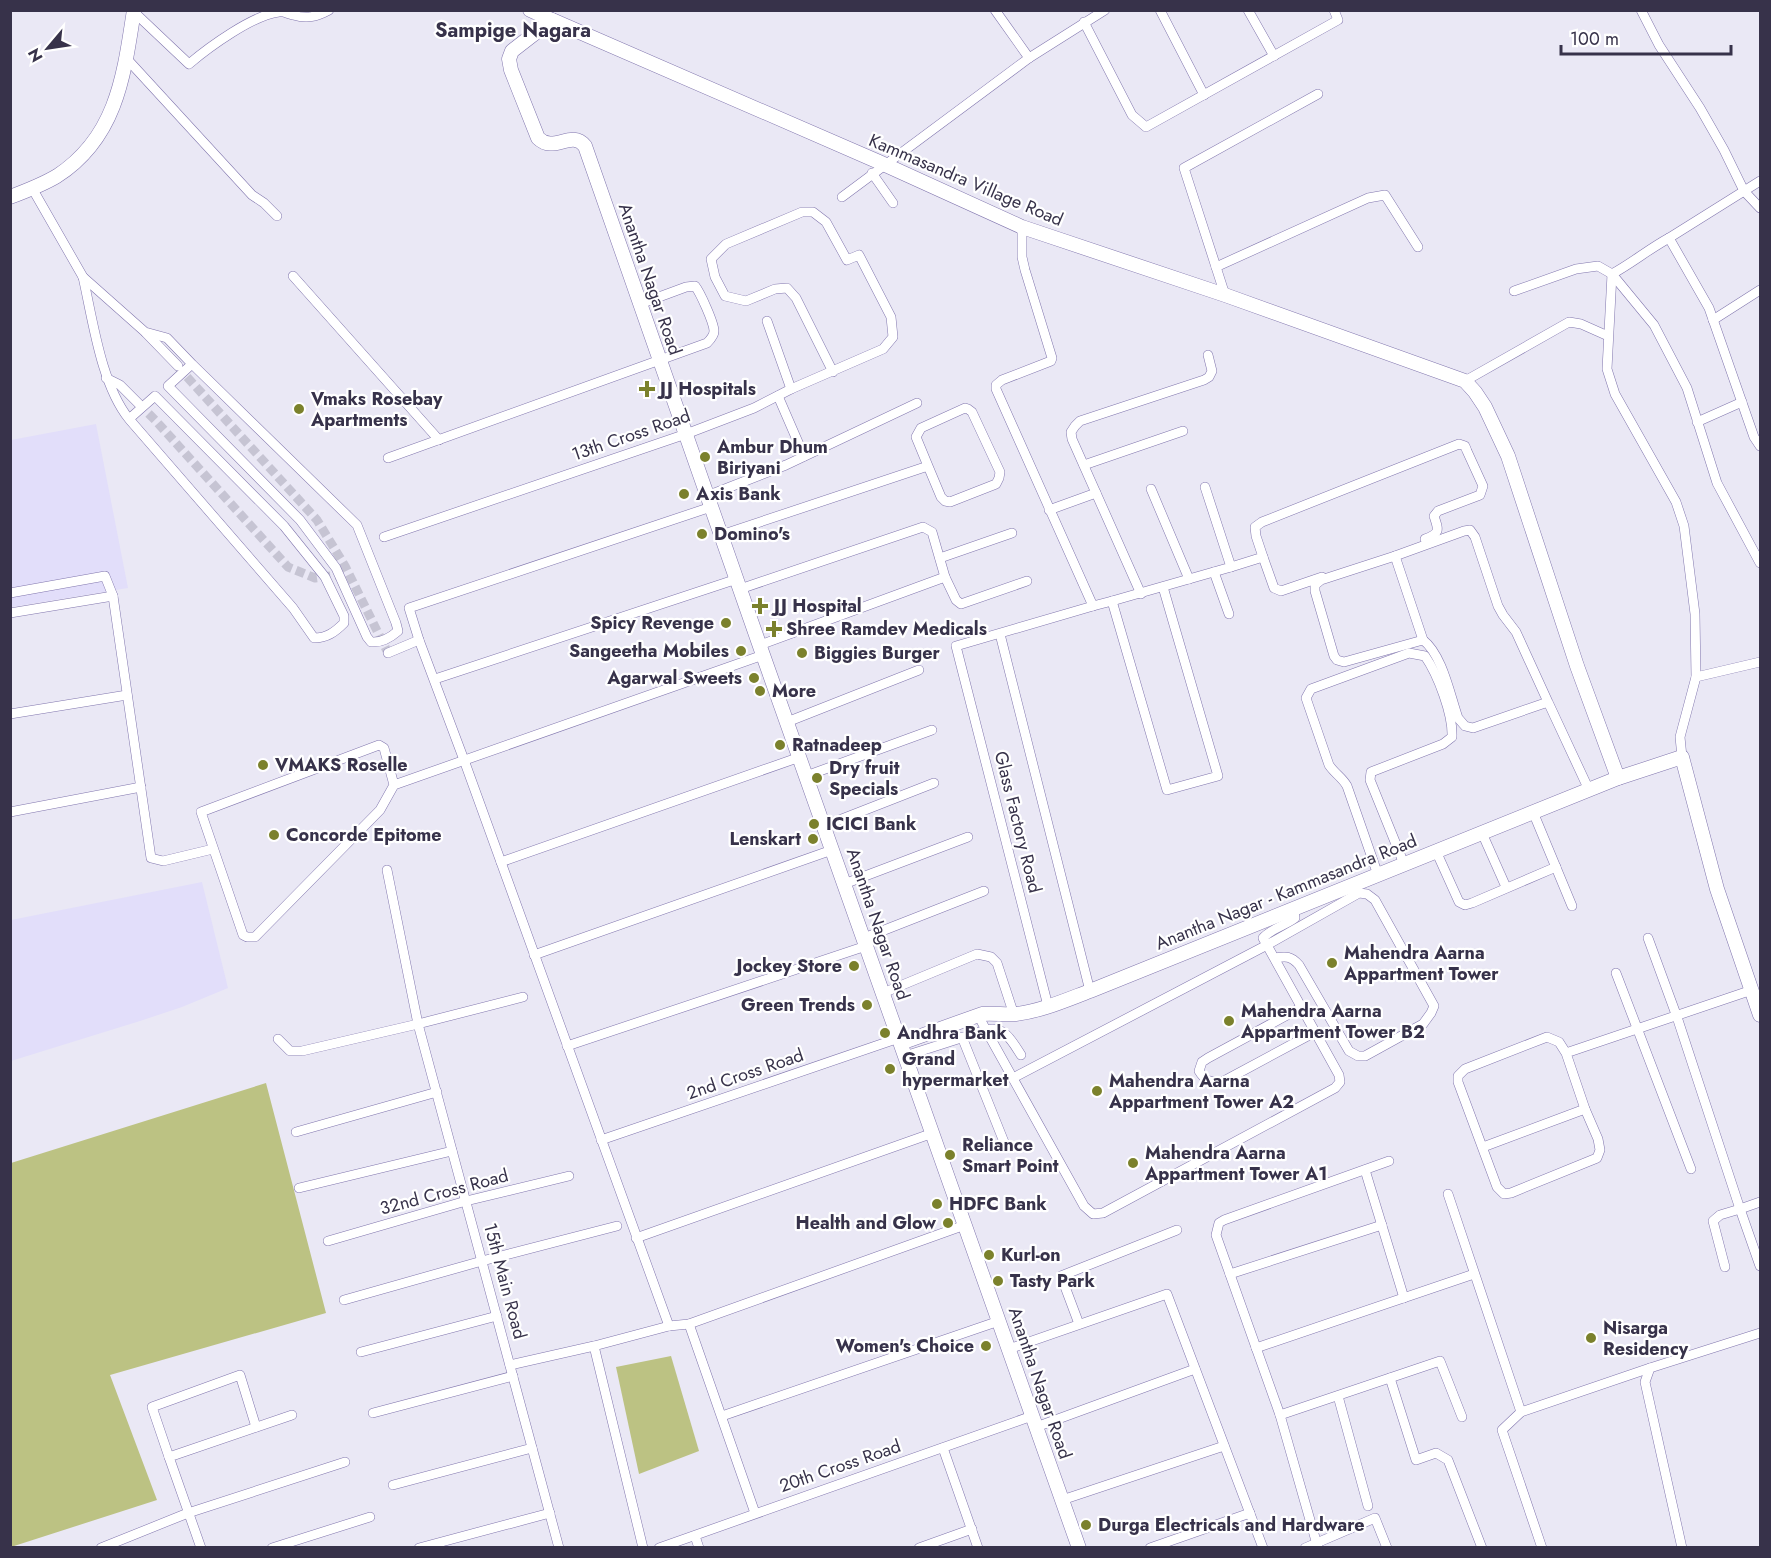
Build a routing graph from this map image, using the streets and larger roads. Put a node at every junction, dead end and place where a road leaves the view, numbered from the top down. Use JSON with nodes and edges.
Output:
{"nodes":[{"id":1,"x":329,"y":10,"type":"edge"},
{"id":2,"x":995,"y":10,"type":"edge"},
{"id":3,"x":1105,"y":10,"type":"edge"},
{"id":4,"x":1160,"y":10,"type":"edge"},
{"id":5,"x":1248,"y":10,"type":"edge"},
{"id":6,"x":1334,"y":10,"type":"edge"},
{"id":7,"x":1641,"y":10,"type":"edge"},
{"id":8,"x":134,"y":11,"type":"edge"},
{"id":9,"x":533,"y":11,"type":"edge"},
{"id":10,"x":555,"y":15,"type":"edge"},
{"id":11,"x":1084,"y":22,"type":"junction"},
{"id":12,"x":1274,"y":56,"type":"junction"},
{"id":13,"x":1029,"y":58,"type":"junction"},
{"id":14,"x":127,"y":59,"type":"junction"},
{"id":15,"x":1318,"y":94,"type":"dead end"},
{"id":16,"x":1204,"y":95,"type":"junction"},
{"id":17,"x":885,"y":164,"type":"junction"},
{"id":18,"x":872,"y":173,"type":"junction"},
{"id":19,"x":1761,"y":181,"type":"edge"},
{"id":20,"x":32,"y":188,"type":"junction"},
{"id":21,"x":1744,"y":192,"type":"junction"},
{"id":22,"x":10,"y":197,"type":"edge"},
{"id":23,"x":842,"y":197,"type":"dead end"},
{"id":24,"x":893,"y":203,"type":"dead end"},
{"id":25,"x":1761,"y":208,"type":"edge"},
{"id":26,"x":277,"y":216,"type":"dead end"},
{"id":27,"x":1022,"y":227,"type":"junction"},
{"id":28,"x":1670,"y":238,"type":"junction"},
{"id":29,"x":1418,"y":247,"type":"dead end"},
{"id":30,"x":1216,"y":267,"type":"junction"},
{"id":31,"x":1612,"y":274,"type":"junction"},
{"id":32,"x":293,"y":276,"type":"dead end"},
{"id":33,"x":83,"y":277,"type":"junction"},
{"id":34,"x":1761,"y":290,"type":"edge"},
{"id":35,"x":1514,"y":291,"type":"dead end"},
{"id":36,"x":1225,"y":295,"type":"junction"},
{"id":37,"x":640,"y":304,"type":"junction"},
{"id":38,"x":1713,"y":320,"type":"junction"},
{"id":39,"x":767,"y":321,"type":"dead end"},
{"id":40,"x":145,"y":332,"type":"junction"},
{"id":41,"x":1608,"y":336,"type":"junction"},
{"id":42,"x":1208,"y":355,"type":"dead end"},
{"id":43,"x":659,"y":360,"type":"junction"},
{"id":44,"x":192,"y":364,"type":"junction"},
{"id":45,"x":178,"y":366,"type":"tunnel mouth"},
{"id":46,"x":833,"y":372,"type":"junction"},
{"id":47,"x":106,"y":378,"type":"junction"},
{"id":48,"x":1465,"y":381,"type":"junction"},
{"id":49,"x":791,"y":389,"type":"junction"},
{"id":50,"x":778,"y":396,"type":"junction"},
{"id":51,"x":1742,"y":402,"type":"junction"},
{"id":52,"x":917,"y":403,"type":"dead end"},
{"id":53,"x":139,"y":404,"type":"tunnel mouth"},
{"id":54,"x":129,"y":420,"type":"junction"},
{"id":55,"x":1697,"y":422,"type":"junction"},
{"id":56,"x":1183,"y":432,"type":"dead end"},
{"id":57,"x":686,"y":434,"type":"junction"},
{"id":58,"x":439,"y":440,"type":"junction"},
{"id":59,"x":1761,"y":446,"type":"edge"},
{"id":60,"x":804,"y":456,"type":"junction"},
{"id":61,"x":388,"y":458,"type":"dead end"},
{"id":62,"x":1084,"y":465,"type":"junction"},
{"id":63,"x":928,"y":466,"type":"junction"},
{"id":64,"x":1205,"y":487,"type":"dead end"},
{"id":65,"x":1151,"y":489,"type":"dead end"},
{"id":66,"x":1096,"y":493,"type":"junction"},
{"id":67,"x":709,"y":501,"type":"junction"},
{"id":68,"x":1049,"y":510,"type":"junction"},
{"id":69,"x":1012,"y":534,"type":"dead end"},
{"id":70,"x":722,"y":536,"type":"junction"},
{"id":71,"x":384,"y":537,"type":"dead end"},
{"id":72,"x":1395,"y":556,"type":"junction"},
{"id":73,"x":940,"y":558,"type":"junction"},
{"id":74,"x":1263,"y":558,"type":"junction"},
{"id":75,"x":1761,"y":563,"type":"edge"},
{"id":76,"x":1231,"y":567,"type":"junction"},
{"id":77,"x":1214,"y":572,"type":"junction"},
{"id":78,"x":945,"y":578,"type":"junction"},
{"id":79,"x":1189,"y":579,"type":"junction"},
{"id":80,"x":1027,"y":581,"type":"dead end"},
{"id":81,"x":739,"y":584,"type":"junction"},
{"id":82,"x":1163,"y":587,"type":"junction"},
{"id":83,"x":345,"y":590,"type":"junction"},
{"id":84,"x":10,"y":593,"type":"edge"},
{"id":85,"x":1141,"y":594,"type":"junction"},
{"id":86,"x":334,"y":595,"type":"junction"},
{"id":87,"x":113,"y":596,"type":"junction"},
{"id":88,"x":1112,"y":601,"type":"junction"},
{"id":89,"x":1093,"y":606,"type":"junction"},
{"id":90,"x":10,"y":613,"type":"edge"},
{"id":91,"x":1229,"y":614,"type":"dead end"},
{"id":92,"x":1000,"y":634,"type":"junction"},
{"id":93,"x":419,"y":640,"type":"junction"},
{"id":94,"x":1424,"y":640,"type":"junction"},
{"id":95,"x":762,"y":650,"type":"junction"},
{"id":96,"x":388,"y":653,"type":"dead end"},
{"id":97,"x":1761,"y":662,"type":"edge"},
{"id":98,"x":919,"y":670,"type":"dead end"},
{"id":99,"x":1696,"y":677,"type":"junction"},
{"id":100,"x":435,"y":679,"type":"junction"},
{"id":101,"x":128,"y":695,"type":"junction"},
{"id":102,"x":1548,"y":702,"type":"junction"},
{"id":103,"x":10,"y":714,"type":"edge"},
{"id":104,"x":787,"y":722,"type":"junction"},
{"id":105,"x":932,"y":730,"type":"dead end"},
{"id":106,"x":800,"y":757,"type":"junction"},
{"id":107,"x":1682,"y":757,"type":"junction"},
{"id":108,"x":464,"y":760,"type":"junction"},
{"id":109,"x":806,"y":776,"type":"junction"},
{"id":110,"x":1618,"y":778,"type":"junction"},
{"id":111,"x":934,"y":783,"type":"dead end"},
{"id":112,"x":394,"y":785,"type":"junction"},
{"id":113,"x":141,"y":787,"type":"junction"},
{"id":114,"x":1589,"y":790,"type":"junction"},
{"id":115,"x":10,"y":812,"type":"edge"},
{"id":116,"x":1533,"y":812,"type":"junction"},
{"id":117,"x":824,"y":826,"type":"junction"},
{"id":118,"x":1482,"y":833,"type":"junction"},
{"id":119,"x":968,"y":837,"type":"dead end"},
{"id":120,"x":213,"y":849,"type":"junction"},
{"id":121,"x":832,"y":850,"type":"junction"},
{"id":122,"x":1436,"y":851,"type":"junction"},
{"id":123,"x":501,"y":862,"type":"junction"},
{"id":124,"x":1404,"y":864,"type":"junction"},
{"id":125,"x":1556,"y":867,"type":"junction"},
{"id":126,"x":387,"y":870,"type":"dead end"},
{"id":127,"x":1377,"y":875,"type":"junction"},
{"id":128,"x":844,"y":884,"type":"junction"},
{"id":129,"x":1506,"y":887,"type":"junction"},
{"id":130,"x":984,"y":891,"type":"dead end"},
{"id":131,"x":1572,"y":906,"type":"dead end"},
{"id":132,"x":1294,"y":909,"type":"junction"},
{"id":133,"x":1648,"y":938,"type":"dead end"},
{"id":134,"x":865,"y":942,"type":"junction"},
{"id":135,"x":1267,"y":945,"type":"junction"},
{"id":136,"x":534,"y":956,"type":"junction"},
{"id":137,"x":1275,"y":958,"type":"junction"},
{"id":138,"x":1616,"y":974,"type":"dead end"},
{"id":139,"x":1752,"y":990,"type":"junction"},
{"id":140,"x":1090,"y":991,"type":"junction"},
{"id":141,"x":883,"y":993,"type":"junction"},
{"id":142,"x":523,"y":997,"type":"dead end"},
{"id":143,"x":1048,"y":1006,"type":"junction"},
{"id":144,"x":1302,"y":1007,"type":"junction"},
{"id":145,"x":978,"y":1015,"type":"junction"},
{"id":146,"x":1014,"y":1015,"type":"junction"},
{"id":147,"x":1761,"y":1016,"type":"edge"},
{"id":148,"x":1677,"y":1017,"type":"junction"},
{"id":149,"x":418,"y":1024,"type":"junction"},
{"id":150,"x":1638,"y":1029,"type":"junction"},
{"id":151,"x":986,"y":1030,"type":"junction"},
{"id":152,"x":1315,"y":1032,"type":"junction"},
{"id":153,"x":962,"y":1037,"type":"junction"},
{"id":154,"x":278,"y":1039,"type":"dead end"},
{"id":155,"x":900,"y":1040,"type":"junction"},
{"id":156,"x":567,"y":1046,"type":"junction"},
{"id":157,"x":1566,"y":1053,"type":"junction"},
{"id":158,"x":1021,"y":1055,"type":"dead end"},
{"id":159,"x":905,"y":1056,"type":"junction"},
{"id":160,"x":1012,"y":1078,"type":"junction"},
{"id":161,"x":437,"y":1092,"type":"junction"},
{"id":162,"x":1585,"y":1109,"type":"junction"},
{"id":163,"x":296,"y":1132,"type":"dead end"},
{"id":164,"x":933,"y":1133,"type":"junction"},
{"id":165,"x":602,"y":1140,"type":"junction"},
{"id":166,"x":1006,"y":1147,"type":"dead end"},
{"id":167,"x":1483,"y":1147,"type":"junction"},
{"id":168,"x":452,"y":1151,"type":"junction"},
{"id":169,"x":1389,"y":1161,"type":"dead end"},
{"id":170,"x":1691,"y":1169,"type":"dead end"},
{"id":171,"x":1365,"y":1170,"type":"junction"},
{"id":172,"x":569,"y":1176,"type":"dead end"},
{"id":173,"x":299,"y":1188,"type":"dead end"},
{"id":174,"x":1448,"y":1194,"type":"dead end"},
{"id":175,"x":466,"y":1202,"type":"junction"},
{"id":176,"x":1761,"y":1202,"type":"edge"},
{"id":177,"x":1740,"y":1209,"type":"junction"},
{"id":178,"x":965,"y":1225,"type":"junction"},
{"id":179,"x":1382,"y":1225,"type":"junction"},
{"id":180,"x":617,"y":1226,"type":"dead end"},
{"id":181,"x":1178,"y":1230,"type":"dead end"},
{"id":182,"x":636,"y":1238,"type":"junction"},
{"id":183,"x":328,"y":1241,"type":"dead end"},
{"id":184,"x":482,"y":1261,"type":"junction"},
{"id":185,"x":1761,"y":1266,"type":"edge"},
{"id":186,"x":1725,"y":1267,"type":"dead end"},
{"id":187,"x":1230,"y":1274,"type":"junction"},
{"id":188,"x":1474,"y":1274,"type":"junction"},
{"id":189,"x":1404,"y":1298,"type":"junction"},
{"id":190,"x":344,"y":1300,"type":"dead end"},
{"id":191,"x":497,"y":1316,"type":"junction"},
{"id":192,"x":999,"y":1321,"type":"junction"},
{"id":193,"x":689,"y":1324,"type":"junction"},
{"id":194,"x":1078,"y":1324,"type":"junction"},
{"id":195,"x":669,"y":1326,"type":"junction"},
{"id":196,"x":1761,"y":1333,"type":"edge"},
{"id":197,"x":594,"y":1346,"type":"junction"},
{"id":198,"x":1256,"y":1348,"type":"junction"},
{"id":199,"x":1009,"y":1349,"type":"junction"},
{"id":200,"x":361,"y":1352,"type":"dead end"},
{"id":201,"x":510,"y":1365,"type":"junction"},
{"id":202,"x":1650,"y":1368,"type":"junction"},
{"id":203,"x":1195,"y":1370,"type":"junction"},
{"id":204,"x":513,"y":1376,"type":"junction"},
{"id":205,"x":1390,"y":1378,"type":"junction"},
{"id":206,"x":1338,"y":1396,"type":"junction"},
{"id":207,"x":1521,"y":1412,"type":"junction"},
{"id":208,"x":374,"y":1413,"type":"dead end"},
{"id":209,"x":292,"y":1415,"type":"dead end"},
{"id":210,"x":1280,"y":1415,"type":"junction"},
{"id":211,"x":722,"y":1416,"type":"junction"},
{"id":212,"x":1462,"y":1417,"type":"dead end"},
{"id":213,"x":1034,"y":1421,"type":"junction"},
{"id":214,"x":256,"y":1427,"type":"junction"},
{"id":215,"x":1224,"y":1446,"type":"junction"},
{"id":216,"x":532,"y":1448,"type":"junction"},
{"id":217,"x":943,"y":1448,"type":"junction"},
{"id":218,"x":169,"y":1457,"type":"junction"},
{"id":219,"x":345,"y":1462,"type":"dead end"},
{"id":220,"x":393,"y":1485,"type":"dead end"},
{"id":221,"x":1062,"y":1500,"type":"junction"},
{"id":222,"x":1368,"y":1506,"type":"dead end"},
{"id":223,"x":188,"y":1513,"type":"junction"},
{"id":224,"x":550,"y":1513,"type":"junction"},
{"id":225,"x":755,"y":1513,"type":"junction"},
{"id":226,"x":1250,"y":1513,"type":"junction"},
{"id":227,"x":370,"y":1517,"type":"dead end"},
{"id":228,"x":972,"y":1529,"type":"junction"},
{"id":229,"x":695,"y":1536,"type":"junction"},
{"id":230,"x":1318,"y":1545,"type":"edge"},
{"id":231,"x":101,"y":1548,"type":"edge"},
{"id":232,"x":201,"y":1548,"type":"edge"},
{"id":233,"x":272,"y":1548,"type":"edge"},
{"id":234,"x":419,"y":1548,"type":"edge"},
{"id":235,"x":559,"y":1548,"type":"edge"},
{"id":236,"x":644,"y":1548,"type":"edge"},
{"id":237,"x":659,"y":1548,"type":"edge"},
{"id":238,"x":699,"y":1548,"type":"edge"},
{"id":239,"x":919,"y":1548,"type":"edge"},
{"id":240,"x":978,"y":1548,"type":"edge"},
{"id":241,"x":1079,"y":1548,"type":"edge"},
{"id":242,"x":1150,"y":1548,"type":"edge"},
{"id":243,"x":1263,"y":1548,"type":"edge"},
{"id":244,"x":1305,"y":1548,"type":"edge"},
{"id":245,"x":1387,"y":1548,"type":"edge"},
{"id":246,"x":1482,"y":1548,"type":"edge"},
{"id":247,"x":1542,"y":1548,"type":"edge"},
{"id":248,"x":1682,"y":1548,"type":"edge"}],
"edges":[{"from":1,"to":8,"type":"street"},
{"from":2,"to":13,"type":"street"},
{"from":3,"to":11,"type":"street"},
{"from":4,"to":16,"type":"street"},
{"from":5,"to":12,"type":"street"},
{"from":6,"to":12,"type":"street"},
{"from":7,"to":21,"type":"street"},
{"from":8,"to":14,"type":"street"},
{"from":9,"to":10,"type":"street"},
{"from":10,"to":17,"type":"street","name":"Kammasandra Village Road"},
{"from":10,"to":37,"type":"street","name":"Anantha Nagar Road"},
{"from":11,"to":13,"type":"street"},
{"from":11,"to":16,"type":"street"},
{"from":12,"to":16,"type":"street"},
{"from":13,"to":17,"type":"street"},
{"from":14,"to":20,"type":"street"},
{"from":14,"to":26,"type":"street"},
{"from":15,"to":30,"type":"street"},
{"from":17,"to":18,"type":"street"},
{"from":17,"to":27,"type":"street","name":"Kammasandra Village Road"},
{"from":18,"to":23,"type":"street"},
{"from":18,"to":24,"type":"street"},
{"from":19,"to":21,"type":"street"},
{"from":20,"to":22,"type":"street"},
{"from":20,"to":33,"type":"street"},
{"from":21,"to":25,"type":"street"},
{"from":21,"to":28,"type":"street"},
{"from":27,"to":36,"type":"street","name":"Kammasandra Village Road"},
{"from":27,"to":68,"type":"street"},
{"from":28,"to":31,"type":"street"},
{"from":28,"to":38,"type":"street"},
{"from":29,"to":30,"type":"street"},
{"from":30,"to":36,"type":"street"},
{"from":31,"to":35,"type":"street"},
{"from":31,"to":41,"type":"street"},
{"from":31,"to":55,"type":"street"},
{"from":32,"to":58,"type":"street"},
{"from":33,"to":40,"type":"street"},
{"from":33,"to":47,"type":"street"},
{"from":34,"to":38,"type":"street"},
{"from":36,"to":48,"type":"street","name":"Kammasandra Village Road"},
{"from":37,"to":43,"type":"street","name":"Anantha Nagar Road"},
{"from":37,"to":43,"type":"street"},
{"from":38,"to":51,"type":"street"},
{"from":39,"to":49,"type":"street"},
{"from":40,"to":44,"type":"street"},
{"from":40,"to":45,"type":"street"},
{"from":41,"to":48,"type":"street"},
{"from":41,"to":99,"type":"street"},
{"from":42,"to":62,"type":"street"},
{"from":43,"to":57,"type":"street","name":"Anantha Nagar Road"},
{"from":43,"to":58,"type":"street"},
{"from":44,"to":83,"type":"street"},
{"from":44,"to":83,"type":"street"},
{"from":46,"to":46,"type":"street","name":"13th Cross Road"},
{"from":46,"to":49,"type":"street","name":"13th Cross Road"},
{"from":47,"to":53,"type":"street"},
{"from":47,"to":54,"type":"street"},
{"from":48,"to":110,"type":"street"},
{"from":49,"to":50,"type":"street","name":"13th Cross Road"},
{"from":50,"to":57,"type":"street","name":"13th Cross Road"},
{"from":50,"to":60,"type":"street"},
{"from":51,"to":55,"type":"street"},
{"from":51,"to":59,"type":"street"},
{"from":52,"to":60,"type":"street"},
{"from":54,"to":86,"type":"street"},
{"from":54,"to":86,"type":"street"},
{"from":55,"to":75,"type":"street"},
{"from":56,"to":62,"type":"street"},
{"from":57,"to":67,"type":"street","name":"Anantha Nagar Road"},
{"from":57,"to":71,"type":"street","name":"13th Cross Road"},
{"from":58,"to":61,"type":"street"},
{"from":60,"to":67,"type":"street"},
{"from":62,"to":66,"type":"street"},
{"from":63,"to":63,"type":"street"},
{"from":63,"to":70,"type":"street"},
{"from":64,"to":76,"type":"street"},
{"from":65,"to":79,"type":"street"},
{"from":66,"to":68,"type":"street"},
{"from":66,"to":85,"type":"street"},
{"from":67,"to":70,"type":"street","name":"Anantha Nagar Road"},
{"from":67,"to":93,"type":"street"},
{"from":68,"to":89,"type":"street"},
{"from":69,"to":73,"type":"street"},
{"from":70,"to":81,"type":"street","name":"Anantha Nagar Road"},
{"from":72,"to":94,"type":"street"},
{"from":72,"to":94,"type":"street"},
{"from":72,"to":102,"type":"street"},
{"from":73,"to":78,"type":"street"},
{"from":73,"to":81,"type":"street"},
{"from":74,"to":74,"type":"street"},
{"from":74,"to":76,"type":"street"},
{"from":76,"to":77,"type":"street"},
{"from":77,"to":79,"type":"street"},
{"from":77,"to":91,"type":"street"},
{"from":78,"to":80,"type":"street"},
{"from":78,"to":95,"type":"street"},
{"from":79,"to":82,"type":"street"},
{"from":81,"to":95,"type":"street","name":"Anantha Nagar Road"},
{"from":81,"to":100,"type":"street"},
{"from":82,"to":85,"type":"street"},
{"from":82,"to":88,"type":"street"},
{"from":83,"to":86,"type":"street"},
{"from":84,"to":87,"type":"street"},
{"from":85,"to":88,"type":"street"},
{"from":87,"to":90,"type":"street"},
{"from":87,"to":101,"type":"street"},
{"from":88,"to":89,"type":"street"},
{"from":89,"to":92,"type":"street"},
{"from":92,"to":140,"type":"street","name":"Glass Factory Road"},
{"from":92,"to":143,"type":"street","name":"Glass Factory Road"},
{"from":93,"to":96,"type":"street"},
{"from":93,"to":100,"type":"street"},
{"from":94,"to":102,"type":"street"},
{"from":95,"to":104,"type":"street","name":"Anantha Nagar Road"},
{"from":95,"to":108,"type":"street"},
{"from":97,"to":99,"type":"street"},
{"from":98,"to":104,"type":"street"},
{"from":99,"to":107,"type":"street"},
{"from":100,"to":108,"type":"street"},
{"from":101,"to":103,"type":"street"},
{"from":101,"to":113,"type":"street"},
{"from":102,"to":114,"type":"street"},
{"from":104,"to":106,"type":"street","name":"Anantha Nagar Road"},
{"from":105,"to":109,"type":"street"},
{"from":106,"to":109,"type":"street","name":"Anantha Nagar Road"},
{"from":106,"to":123,"type":"street"},
{"from":107,"to":110,"type":"street","name":"Anantha Nagar - Kammasandra Road"},
{"from":107,"to":139,"type":"street"},
{"from":108,"to":112,"type":"street"},
{"from":108,"to":123,"type":"street"},
{"from":109,"to":117,"type":"street","name":"Anantha Nagar Road"},
{"from":110,"to":114,"type":"street","name":"Anantha Nagar - Kammasandra Road"},
{"from":111,"to":117,"type":"street"},
{"from":112,"to":120,"type":"street"},
{"from":112,"to":120,"type":"street"},
{"from":113,"to":115,"type":"street"},
{"from":113,"to":120,"type":"street"},
{"from":114,"to":116,"type":"street","name":"Anantha Nagar - Kammasandra Road"},
{"from":116,"to":118,"type":"street","name":"Anantha Nagar - Kammasandra Road"},
{"from":116,"to":125,"type":"street"},
{"from":117,"to":121,"type":"street","name":"Anantha Nagar Road"},
{"from":118,"to":122,"type":"street","name":"Anantha Nagar - Kammasandra Road"},
{"from":118,"to":129,"type":"street"},
{"from":119,"to":128,"type":"street"},
{"from":121,"to":128,"type":"street","name":"Anantha Nagar Road"},
{"from":121,"to":136,"type":"street"},
{"from":122,"to":124,"type":"street","name":"Anantha Nagar - Kammasandra Road"},
{"from":122,"to":129,"type":"street"},
{"from":123,"to":136,"type":"street"},
{"from":124,"to":127,"type":"street","name":"Anantha Nagar - Kammasandra Road"},
{"from":124,"to":127,"type":"street"},
{"from":125,"to":129,"type":"street"},
{"from":125,"to":131,"type":"street"},
{"from":126,"to":149,"type":"street","name":"15th Main Road"},
{"from":127,"to":132,"type":"street","name":"Anantha Nagar - Kammasandra Road"},
{"from":128,"to":134,"type":"street","name":"Anantha Nagar Road"},
{"from":130,"to":134,"type":"street"},
{"from":132,"to":135,"type":"street"},
{"from":132,"to":140,"type":"street","name":"Anantha Nagar - Kammasandra Road"},
{"from":133,"to":148,"type":"street"},
{"from":134,"to":141,"type":"street","name":"Anantha Nagar Road"},
{"from":134,"to":156,"type":"street"},
{"from":135,"to":137,"type":"street"},
{"from":135,"to":137,"type":"street"},
{"from":135,"to":160,"type":"street"},
{"from":136,"to":156,"type":"street"},
{"from":137,"to":144,"type":"street"},
{"from":138,"to":150,"type":"street"},
{"from":139,"to":147,"type":"street"},
{"from":139,"to":148,"type":"street"},
{"from":140,"to":143,"type":"street","name":"Anantha Nagar - Kammasandra Road"},
{"from":141,"to":146,"type":"street"},
{"from":141,"to":155,"type":"street","name":"Anantha Nagar Road"},
{"from":142,"to":149,"type":"street"},
{"from":143,"to":146,"type":"street","name":"Anantha Nagar - Kammasandra Road"},
{"from":144,"to":152,"type":"street"},
{"from":144,"to":152,"type":"street"},
{"from":145,"to":146,"type":"street","name":"Anantha Nagar - Kammasandra Road"},
{"from":145,"to":151,"type":"street"},
{"from":145,"to":155,"type":"street","name":"Anantha Nagar - Kammasandra Road"},
{"from":148,"to":150,"type":"street"},
{"from":148,"to":177,"type":"street"},
{"from":149,"to":154,"type":"street"},
{"from":149,"to":161,"type":"street","name":"15th Main Road"},
{"from":150,"to":157,"type":"street"},
{"from":150,"to":170,"type":"street"},
{"from":151,"to":153,"type":"street"},
{"from":151,"to":158,"type":"street"},
{"from":151,"to":160,"type":"street"},
{"from":152,"to":160,"type":"street"},
{"from":153,"to":159,"type":"street"},
{"from":153,"to":166,"type":"street"},
{"from":155,"to":159,"type":"street","name":"Anantha Nagar Road"},
{"from":155,"to":165,"type":"street","name":"2nd Cross Road"},
{"from":156,"to":165,"type":"street"},
{"from":157,"to":162,"type":"street"},
{"from":157,"to":167,"type":"street"},
{"from":159,"to":164,"type":"street","name":"Anantha Nagar Road"},
{"from":161,"to":163,"type":"street"},
{"from":161,"to":168,"type":"street","name":"15th Main Road"},
{"from":162,"to":167,"type":"street"},
{"from":162,"to":167,"type":"street"},
{"from":164,"to":178,"type":"street","name":"Anantha Nagar Road"},
{"from":164,"to":182,"type":"street"},
{"from":165,"to":182,"type":"street"},
{"from":168,"to":173,"type":"street"},
{"from":168,"to":175,"type":"street","name":"15th Main Road"},
{"from":169,"to":171,"type":"street"},
{"from":171,"to":179,"type":"street"},
{"from":171,"to":187,"type":"street"},
{"from":172,"to":175,"type":"street","name":"32nd Cross Road"},
{"from":174,"to":188,"type":"street"},
{"from":175,"to":183,"type":"street","name":"32nd Cross Road"},
{"from":175,"to":184,"type":"street","name":"15th Main Road"},
{"from":176,"to":177,"type":"street"},
{"from":177,"to":185,"type":"street"},
{"from":177,"to":186,"type":"street"},
{"from":178,"to":192,"type":"street","name":"Anantha Nagar Road"},
{"from":178,"to":193,"type":"street"},
{"from":179,"to":187,"type":"street"},
{"from":179,"to":189,"type":"street"},
{"from":180,"to":184,"type":"street"},
{"from":181,"to":194,"type":"street"},
{"from":182,"to":195,"type":"street"},
{"from":184,"to":190,"type":"street"},
{"from":184,"to":191,"type":"street","name":"15th Main Road"},
{"from":187,"to":198,"type":"street"},
{"from":188,"to":189,"type":"street"},
{"from":188,"to":207,"type":"street"},
{"from":189,"to":198,"type":"street"},
{"from":191,"to":200,"type":"street"},
{"from":191,"to":201,"type":"street","name":"15th Main Road"},
{"from":192,"to":199,"type":"street","name":"Anantha Nagar Road"},
{"from":192,"to":211,"type":"street"},
{"from":193,"to":195,"type":"street"},
{"from":193,"to":211,"type":"street"},
{"from":194,"to":199,"type":"street"},
{"from":194,"to":203,"type":"street"},
{"from":195,"to":197,"type":"street"},
{"from":196,"to":202,"type":"street"},
{"from":197,"to":201,"type":"street"},
{"from":197,"to":236,"type":"street"},
{"from":198,"to":210,"type":"street"},
{"from":199,"to":213,"type":"street","name":"Anantha Nagar Road"},
{"from":201,"to":204,"type":"street","name":"15th Main Road"},
{"from":202,"to":207,"type":"street"},
{"from":202,"to":248,"type":"street"},
{"from":203,"to":213,"type":"street","name":"20th Cross Road"},
{"from":203,"to":215,"type":"street"},
{"from":204,"to":208,"type":"street"},
{"from":204,"to":216,"type":"street","name":"15th Main Road"},
{"from":205,"to":206,"type":"street"},
{"from":205,"to":212,"type":"street"},
{"from":205,"to":246,"type":"street"},
{"from":206,"to":210,"type":"street"},
{"from":206,"to":222,"type":"street"},
{"from":207,"to":247,"type":"street"},
{"from":209,"to":214,"type":"street"},
{"from":210,"to":230,"type":"street"},
{"from":211,"to":225,"type":"street"},
{"from":213,"to":217,"type":"street","name":"20th Cross Road"},
{"from":213,"to":221,"type":"street","name":"Anantha Nagar Road"},
{"from":214,"to":218,"type":"street"},
{"from":214,"to":218,"type":"street"},
{"from":215,"to":221,"type":"street"},
{"from":215,"to":226,"type":"street"},
{"from":216,"to":220,"type":"street"},
{"from":216,"to":224,"type":"street","name":"15th Main Road"},
{"from":217,"to":225,"type":"street","name":"20th Cross Road"},
{"from":217,"to":228,"type":"street"},
{"from":218,"to":223,"type":"street"},
{"from":219,"to":223,"type":"street"},
{"from":221,"to":241,"type":"street","name":"Anantha Nagar Road"},
{"from":223,"to":231,"type":"street"},
{"from":223,"to":232,"type":"street"},
{"from":224,"to":234,"type":"street"},
{"from":224,"to":235,"type":"street","name":"15th Main Road"},
{"from":225,"to":229,"type":"street","name":"20th Cross Road"},
{"from":226,"to":242,"type":"street"},
{"from":226,"to":243,"type":"street"},
{"from":227,"to":233,"type":"street"},
{"from":228,"to":239,"type":"street"},
{"from":228,"to":240,"type":"street"},
{"from":229,"to":237,"type":"street","name":"20th Cross Road"},
{"from":229,"to":238,"type":"street"},
{"from":230,"to":244,"type":"street"},
{"from":230,"to":245,"type":"street"}]}
